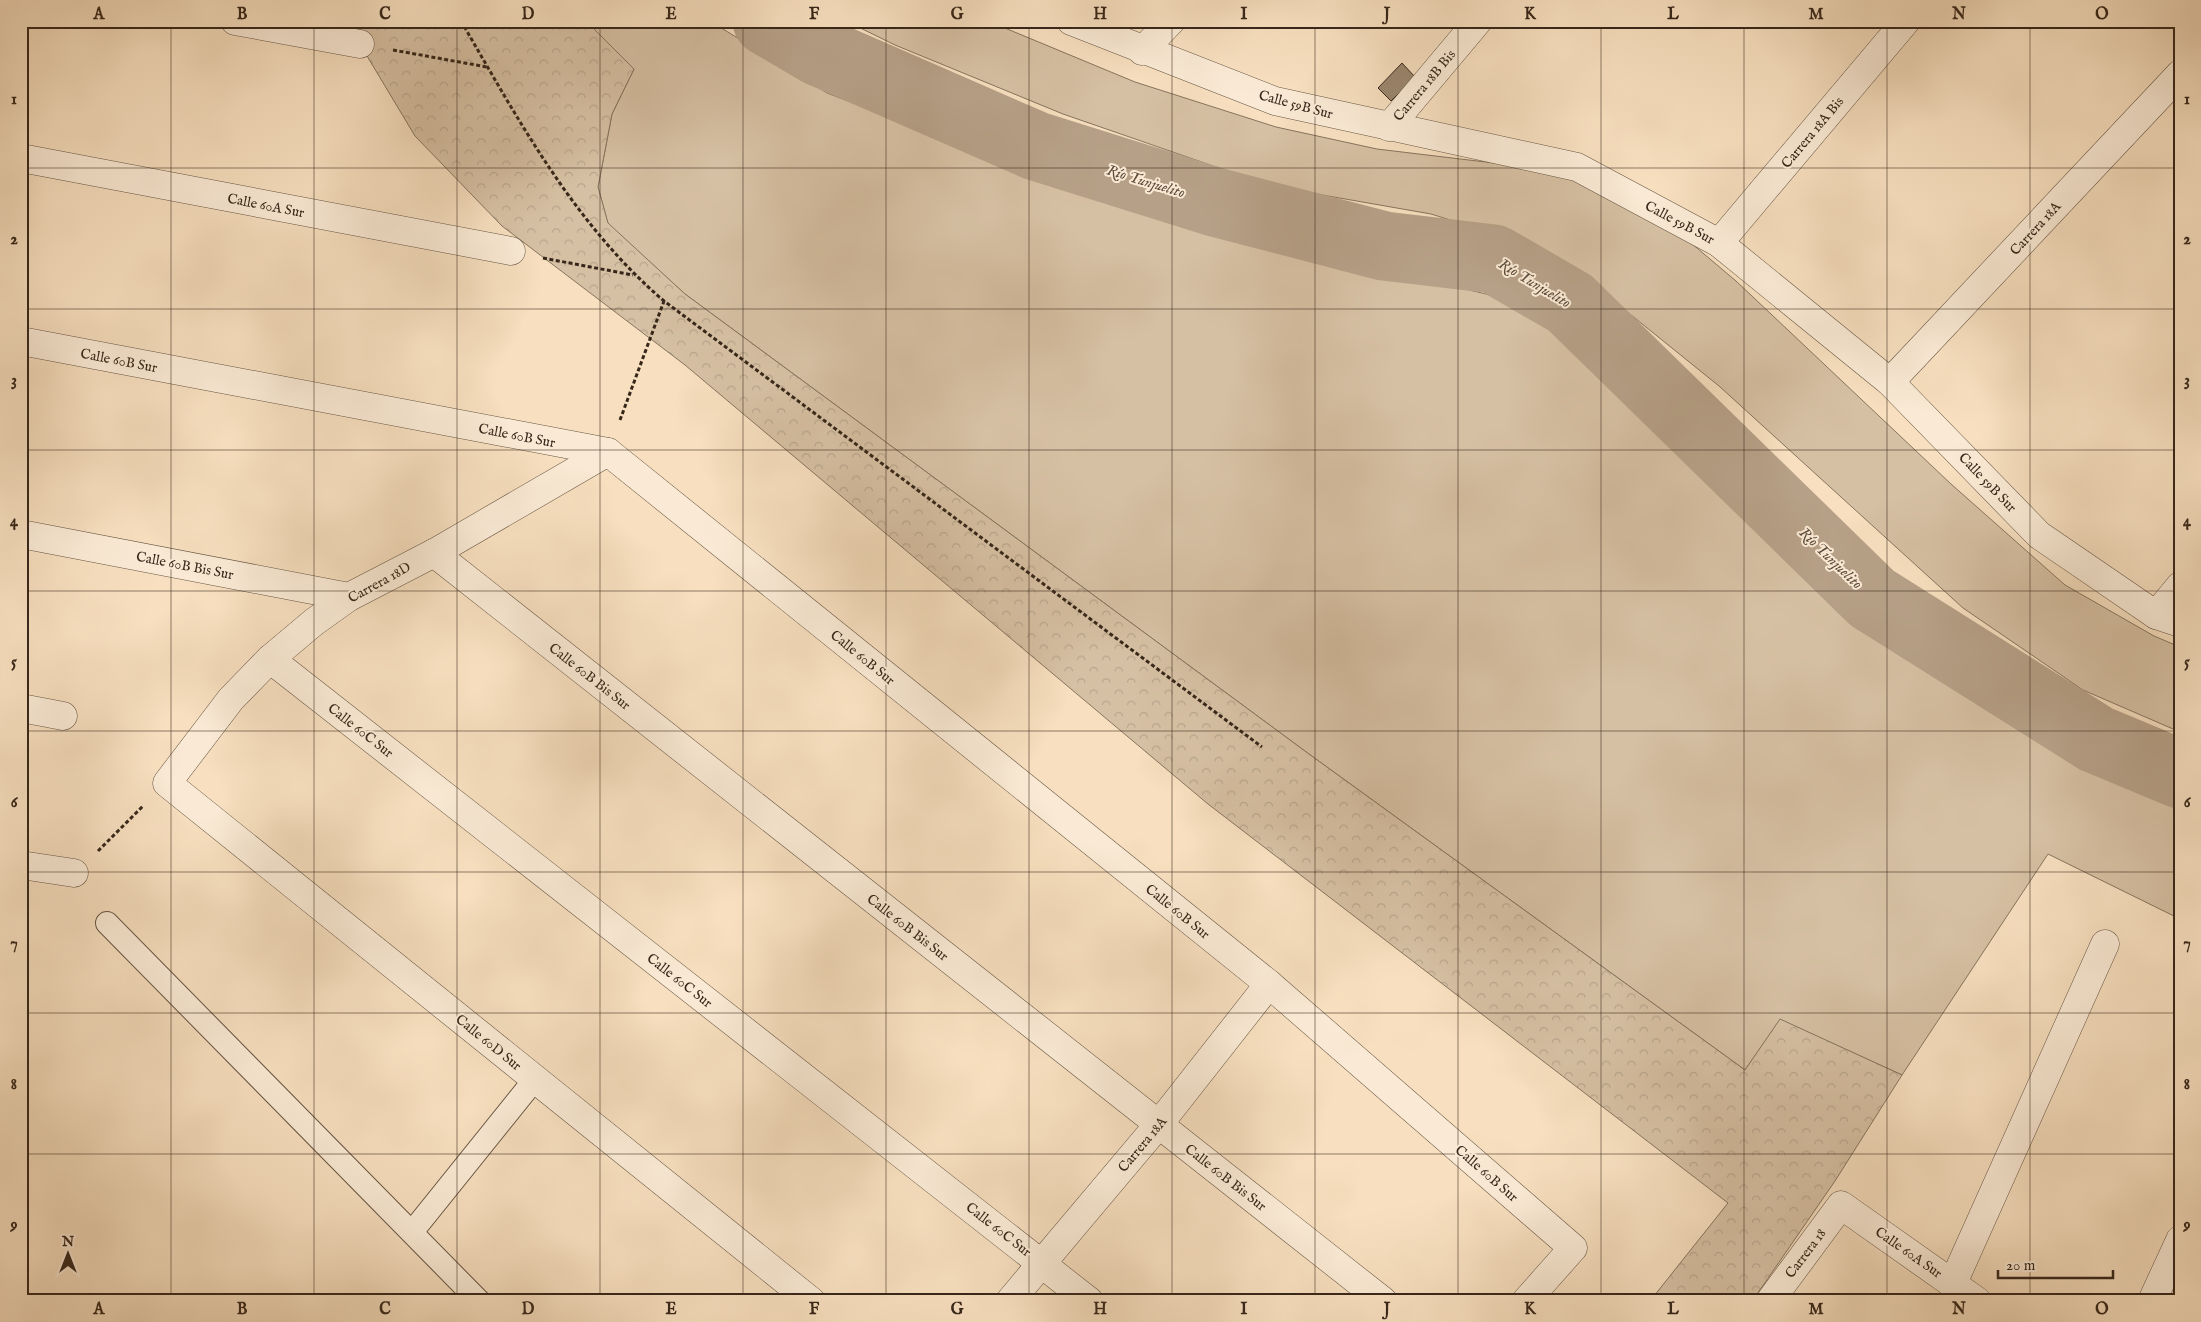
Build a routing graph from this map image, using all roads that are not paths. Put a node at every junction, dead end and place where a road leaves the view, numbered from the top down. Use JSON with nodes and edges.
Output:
{"nodes":[{"id":1,"x":235,"y":21,"type":"edge"},
{"id":2,"x":1070,"y":21,"type":"edge"},
{"id":3,"x":1171,"y":21,"type":"edge"},
{"id":4,"x":1478,"y":21,"type":"edge"},
{"id":5,"x":1906,"y":21,"type":"edge"},
{"id":6,"x":360,"y":44,"type":"road end"},
{"id":7,"x":1142,"y":51,"type":"junction"},
{"id":8,"x":2180,"y":74,"type":"edge"},
{"id":9,"x":1389,"y":127,"type":"junction"},
{"id":10,"x":21,"y":158,"type":"edge"},
{"id":11,"x":1719,"y":242,"type":"junction"},
{"id":12,"x":510,"y":251,"type":"road end"},
{"id":13,"x":21,"y":341,"type":"edge"},
{"id":14,"x":1890,"y":382,"type":"junction"},
{"id":15,"x":608,"y":452,"type":"junction"},
{"id":16,"x":21,"y":534,"type":"edge"},
{"id":17,"x":434,"y":552,"type":"junction"},
{"id":18,"x":2180,"y":586,"type":"edge"},
{"id":19,"x":349,"y":597,"type":"junction"},
{"id":20,"x":2168,"y":619,"type":"edge"},
{"id":21,"x":270,"y":660,"type":"junction"},
{"id":22,"x":21,"y":708,"type":"edge"},
{"id":23,"x":63,"y":716,"type":"dead end"},
{"id":24,"x":167,"y":783,"type":"joint"},
{"id":25,"x":21,"y":865,"type":"edge"},
{"id":26,"x":74,"y":873,"type":"road end"},
{"id":27,"x":107,"y":923,"type":"dead end"},
{"id":28,"x":2106,"y":944,"type":"dead end"},
{"id":29,"x":1269,"y":984,"type":"junction"},
{"id":30,"x":535,"y":1079,"type":"junction"},
{"id":31,"x":1159,"y":1124,"type":"junction"},
{"id":32,"x":1841,"y":1205,"type":"joint"},
{"id":33,"x":412,"y":1232,"type":"junction"},
{"id":34,"x":2180,"y":1240,"type":"edge"},
{"id":35,"x":1041,"y":1262,"type":"junction"},
{"id":36,"x":1953,"y":1283,"type":"junction"},
{"id":37,"x":479,"y":1301,"type":"edge"},
{"id":38,"x":811,"y":1301,"type":"edge"},
{"id":39,"x":1010,"y":1301,"type":"edge"},
{"id":40,"x":1089,"y":1301,"type":"edge"},
{"id":41,"x":1383,"y":1301,"type":"edge"},
{"id":42,"x":1526,"y":1301,"type":"edge"},
{"id":43,"x":1770,"y":1301,"type":"edge"},
{"id":44,"x":1977,"y":1301,"type":"edge"},
{"id":45,"x":2152,"y":1301,"type":"edge"}],
"edges":[{"from":1,"to":6,"type":"street"},
{"from":2,"to":7,"type":"street","name":"Calle 59B Sur"},
{"from":3,"to":7,"type":"street"},
{"from":4,"to":9,"type":"street","name":"Carrera 18B Bis"},
{"from":5,"to":11,"type":"street","name":"Carrera 18A Bis"},
{"from":7,"to":9,"type":"street","name":"Calle 59B Sur"},
{"from":8,"to":14,"type":"street","name":"Carrera 18A"},
{"from":9,"to":11,"type":"street","name":"Calle 59B Sur"},
{"from":10,"to":12,"type":"street","name":"Calle 60A Sur"},
{"from":11,"to":14,"type":"street","name":"Calle 59B Sur"},
{"from":13,"to":15,"type":"street","name":"Calle 60B Sur"},
{"from":14,"to":20,"type":"street","name":"Calle 59B Sur"},
{"from":15,"to":17,"type":"street","name":"Carrera 18D"},
{"from":15,"to":29,"type":"street","name":"Calle 60B Sur"},
{"from":16,"to":19,"type":"street","name":"Calle 60B Bis Sur"},
{"from":17,"to":19,"type":"street","name":"Carrera 18D"},
{"from":17,"to":31,"type":"street","name":"Calle 60B Bis Sur"},
{"from":18,"to":20,"type":"street"},
{"from":19,"to":21,"type":"street","name":"Carrera 18D"},
{"from":21,"to":24,"type":"street","name":"Carrera 18D"},
{"from":21,"to":35,"type":"street","name":"Calle 60C Sur"},
{"from":22,"to":23,"type":"street"},
{"from":24,"to":30,"type":"street","name":"Calle 60D Sur"},
{"from":25,"to":26,"type":"street"},
{"from":27,"to":33,"type":"lane"},
{"from":28,"to":36,"type":"street"},
{"from":29,"to":31,"type":"street","name":"Carrera 18A"},
{"from":29,"to":42,"type":"street","name":"Calle 60B Sur"},
{"from":30,"to":33,"type":"lane"},
{"from":30,"to":38,"type":"street","name":"Calle 60D Sur"},
{"from":31,"to":35,"type":"street","name":"Carrera 18A"},
{"from":31,"to":41,"type":"street","name":"Calle 60B Bis Sur"},
{"from":32,"to":36,"type":"street","name":"Calle 60A Sur"},
{"from":32,"to":43,"type":"street","name":"Carrera 18"},
{"from":33,"to":37,"type":"lane"},
{"from":34,"to":45,"type":"street"},
{"from":35,"to":39,"type":"street","name":"Carrera 18A"},
{"from":35,"to":40,"type":"street","name":"Calle 60C Sur"},
{"from":36,"to":44,"type":"street","name":"Calle 60A Sur"}]}
